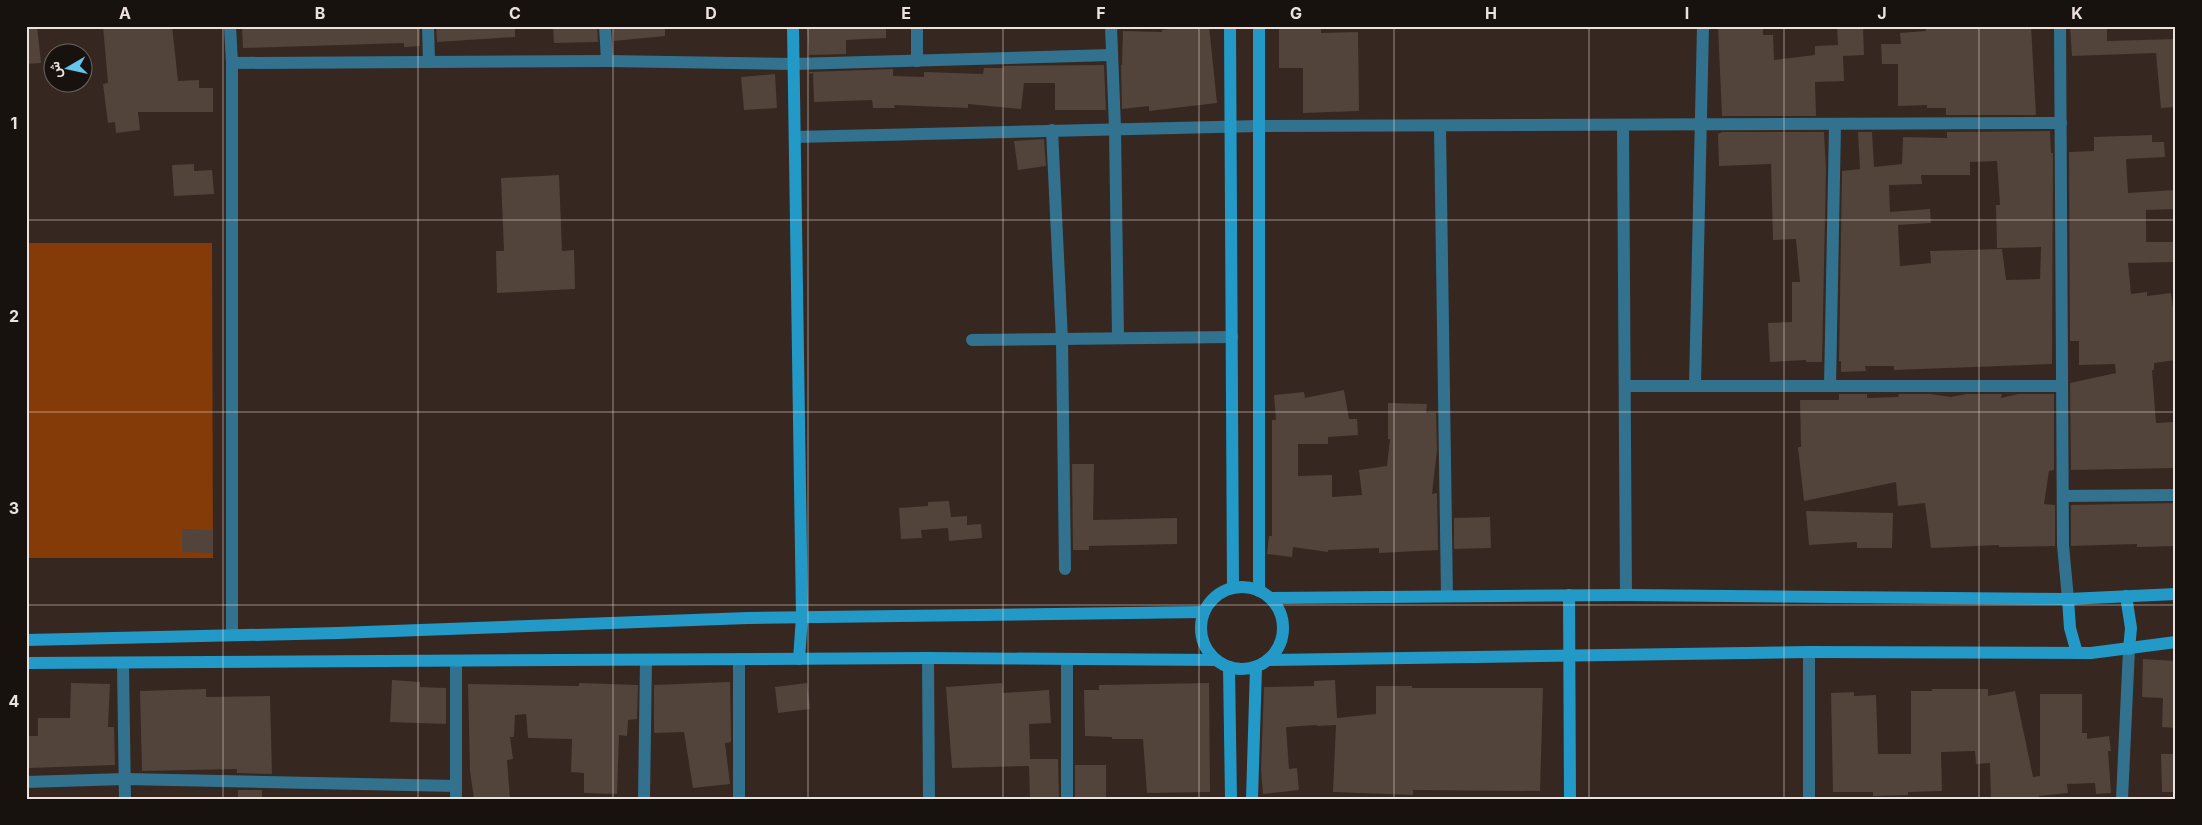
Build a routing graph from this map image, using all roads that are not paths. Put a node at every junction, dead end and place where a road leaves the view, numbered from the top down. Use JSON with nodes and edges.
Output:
{"nodes":[{"id":1,"x":230,"y":26,"type":"edge"},
{"id":2,"x":428,"y":26,"type":"edge"},
{"id":3,"x":605,"y":26,"type":"edge"},
{"id":4,"x":793,"y":26,"type":"edge"},
{"id":5,"x":917,"y":26,"type":"edge"},
{"id":6,"x":1111,"y":26,"type":"edge"},
{"id":7,"x":1230,"y":26,"type":"edge"},
{"id":8,"x":1259,"y":26,"type":"edge"},
{"id":9,"x":1703,"y":26,"type":"edge"},
{"id":10,"x":2060,"y":26,"type":"edge"},
{"id":11,"x":1111,"y":56,"type":"junction"},
{"id":12,"x":606,"y":61,"type":"junction"},
{"id":13,"x":917,"y":61,"type":"junction"},
{"id":14,"x":429,"y":62,"type":"junction"},
{"id":15,"x":232,"y":63,"type":"junction"},
{"id":16,"x":794,"y":64,"type":"junction"},
{"id":17,"x":2061,"y":123,"type":"junction"},
{"id":18,"x":1702,"y":125,"type":"junction"},
{"id":19,"x":1835,"y":125,"type":"junction"},
{"id":20,"x":1259,"y":126,"type":"junction"},
{"id":21,"x":1440,"y":126,"type":"junction"},
{"id":22,"x":1623,"y":126,"type":"junction"},
{"id":23,"x":1230,"y":127,"type":"junction"},
{"id":24,"x":1115,"y":128,"type":"junction"},
{"id":25,"x":1052,"y":130,"type":"junction"},
{"id":26,"x":795,"y":137,"type":"junction"},
{"id":27,"x":1232,"y":337,"type":"junction"},
{"id":28,"x":1118,"y":338,"type":"junction"},
{"id":29,"x":972,"y":340,"type":"dead end"},
{"id":30,"x":1062,"y":340,"type":"junction"},
{"id":31,"x":1625,"y":386,"type":"junction"},
{"id":32,"x":1695,"y":386,"type":"junction"},
{"id":33,"x":1830,"y":386,"type":"junction"},
{"id":34,"x":2062,"y":386,"type":"junction"},
{"id":35,"x":2176,"y":495,"type":"edge"},
{"id":36,"x":2063,"y":496,"type":"junction"},
{"id":37,"x":1065,"y":570,"type":"dead end"},
{"id":38,"x":1233,"y":588,"type":"junction"},
{"id":39,"x":1259,"y":590,"type":"junction"},
{"id":40,"x":2176,"y":594,"type":"edge"},
{"id":41,"x":1569,"y":595,"type":"junction"},
{"id":42,"x":1626,"y":595,"type":"junction"},
{"id":43,"x":1447,"y":596,"type":"junction"},
{"id":44,"x":2126,"y":596,"type":"junction"},
{"id":45,"x":1270,"y":598,"type":"junction"},
{"id":46,"x":2068,"y":599,"type":"junction"},
{"id":47,"x":1204,"y":612,"type":"junction"},
{"id":48,"x":802,"y":617,"type":"junction"},
{"id":49,"x":232,"y":635,"type":"junction"},
{"id":50,"x":26,"y":640,"type":"edge"},
{"id":51,"x":2176,"y":642,"type":"edge"},
{"id":52,"x":2129,"y":649,"type":"junction"},
{"id":53,"x":1809,"y":652,"type":"junction"},
{"id":54,"x":2077,"y":653,"type":"junction"},
{"id":55,"x":1570,"y":656,"type":"junction"},
{"id":56,"x":928,"y":658,"type":"junction"},
{"id":57,"x":739,"y":659,"type":"junction"},
{"id":58,"x":799,"y":659,"type":"junction"},
{"id":59,"x":1067,"y":659,"type":"junction"},
{"id":60,"x":646,"y":660,"type":"junction"},
{"id":61,"x":1216,"y":660,"type":"junction"},
{"id":62,"x":1268,"y":660,"type":"junction"},
{"id":63,"x":456,"y":661,"type":"junction"},
{"id":64,"x":26,"y":663,"type":"edge"},
{"id":65,"x":123,"y":664,"type":"junction"},
{"id":66,"x":1229,"y":667,"type":"junction"},
{"id":67,"x":1256,"y":667,"type":"junction"},
{"id":68,"x":125,"y":779,"type":"junction"},
{"id":69,"x":26,"y":782,"type":"edge"},
{"id":70,"x":456,"y":792,"type":"edge"},
{"id":71,"x":125,"y":799,"type":"edge"},
{"id":72,"x":644,"y":799,"type":"edge"},
{"id":73,"x":740,"y":799,"type":"edge"},
{"id":74,"x":929,"y":799,"type":"edge"},
{"id":75,"x":1067,"y":799,"type":"edge"},
{"id":76,"x":1231,"y":799,"type":"edge"},
{"id":77,"x":1252,"y":799,"type":"edge"},
{"id":78,"x":1570,"y":799,"type":"edge"},
{"id":79,"x":1809,"y":799,"type":"edge"},
{"id":80,"x":2122,"y":799,"type":"edge"}],
"edges":[{"from":1,"to":15,"type":"street"},
{"from":2,"to":14,"type":"street"},
{"from":3,"to":12,"type":"street"},
{"from":4,"to":16,"type":"main road"},
{"from":5,"to":13,"type":"street"},
{"from":6,"to":11,"type":"street"},
{"from":7,"to":23,"type":"main road"},
{"from":8,"to":20,"type":"main road"},
{"from":9,"to":18,"type":"street"},
{"from":10,"to":17,"type":"street"},
{"from":11,"to":13,"type":"street"},
{"from":11,"to":24,"type":"street"},
{"from":12,"to":14,"type":"street"},
{"from":12,"to":16,"type":"street"},
{"from":13,"to":16,"type":"street"},
{"from":14,"to":15,"type":"street"},
{"from":15,"to":49,"type":"street"},
{"from":16,"to":26,"type":"main road"},
{"from":17,"to":19,"type":"street"},
{"from":17,"to":34,"type":"street"},
{"from":18,"to":19,"type":"street"},
{"from":18,"to":22,"type":"street"},
{"from":18,"to":32,"type":"street"},
{"from":19,"to":33,"type":"street"},
{"from":20,"to":21,"type":"street"},
{"from":20,"to":23,"type":"street"},
{"from":20,"to":39,"type":"main road"},
{"from":21,"to":22,"type":"street"},
{"from":21,"to":43,"type":"street"},
{"from":22,"to":31,"type":"street"},
{"from":23,"to":24,"type":"street"},
{"from":23,"to":27,"type":"main road"},
{"from":24,"to":25,"type":"street"},
{"from":24,"to":28,"type":"street"},
{"from":25,"to":26,"type":"street"},
{"from":25,"to":30,"type":"street"},
{"from":26,"to":48,"type":"main road"},
{"from":27,"to":28,"type":"street"},
{"from":27,"to":38,"type":"main road"},
{"from":28,"to":30,"type":"street"},
{"from":29,"to":30,"type":"street"},
{"from":30,"to":37,"type":"street"},
{"from":31,"to":32,"type":"street"},
{"from":31,"to":42,"type":"street"},
{"from":32,"to":33,"type":"street"},
{"from":33,"to":34,"type":"street"},
{"from":34,"to":36,"type":"street"},
{"from":35,"to":36,"type":"street"},
{"from":36,"to":46,"type":"street"},
{"from":38,"to":39,"type":"main road"},
{"from":38,"to":47,"type":"main road"},
{"from":39,"to":45,"type":"main road"},
{"from":40,"to":44,"type":"main road"},
{"from":41,"to":42,"type":"main road"},
{"from":41,"to":43,"type":"main road"},
{"from":41,"to":55,"type":"main road"},
{"from":42,"to":46,"type":"main road"},
{"from":43,"to":45,"type":"main road"},
{"from":44,"to":46,"type":"main road"},
{"from":44,"to":52,"type":"main road"},
{"from":45,"to":62,"type":"main road"},
{"from":46,"to":54,"type":"main road"},
{"from":47,"to":48,"type":"main road"},
{"from":47,"to":61,"type":"main road"},
{"from":48,"to":49,"type":"main road"},
{"from":48,"to":58,"type":"main road"},
{"from":49,"to":50,"type":"main road"},
{"from":51,"to":52,"type":"main road"},
{"from":52,"to":54,"type":"main road"},
{"from":52,"to":80,"type":"street"},
{"from":53,"to":54,"type":"main road"},
{"from":53,"to":55,"type":"main road"},
{"from":53,"to":79,"type":"street"},
{"from":55,"to":62,"type":"main road"},
{"from":55,"to":78,"type":"main road"},
{"from":56,"to":58,"type":"main road"},
{"from":56,"to":59,"type":"main road"},
{"from":56,"to":74,"type":"street"},
{"from":57,"to":58,"type":"main road"},
{"from":57,"to":60,"type":"main road"},
{"from":57,"to":73,"type":"street"},
{"from":59,"to":61,"type":"main road"},
{"from":59,"to":75,"type":"street"},
{"from":60,"to":63,"type":"main road"},
{"from":60,"to":72,"type":"street"},
{"from":61,"to":66,"type":"main road"},
{"from":62,"to":67,"type":"main road"},
{"from":63,"to":65,"type":"main road"},
{"from":63,"to":70,"type":"street"},
{"from":64,"to":65,"type":"main road"},
{"from":65,"to":68,"type":"street"},
{"from":66,"to":67,"type":"main road"},
{"from":66,"to":76,"type":"main road"},
{"from":67,"to":77,"type":"main road"},
{"from":68,"to":69,"type":"street"},
{"from":68,"to":70,"type":"street"},
{"from":68,"to":71,"type":"street"}]}
